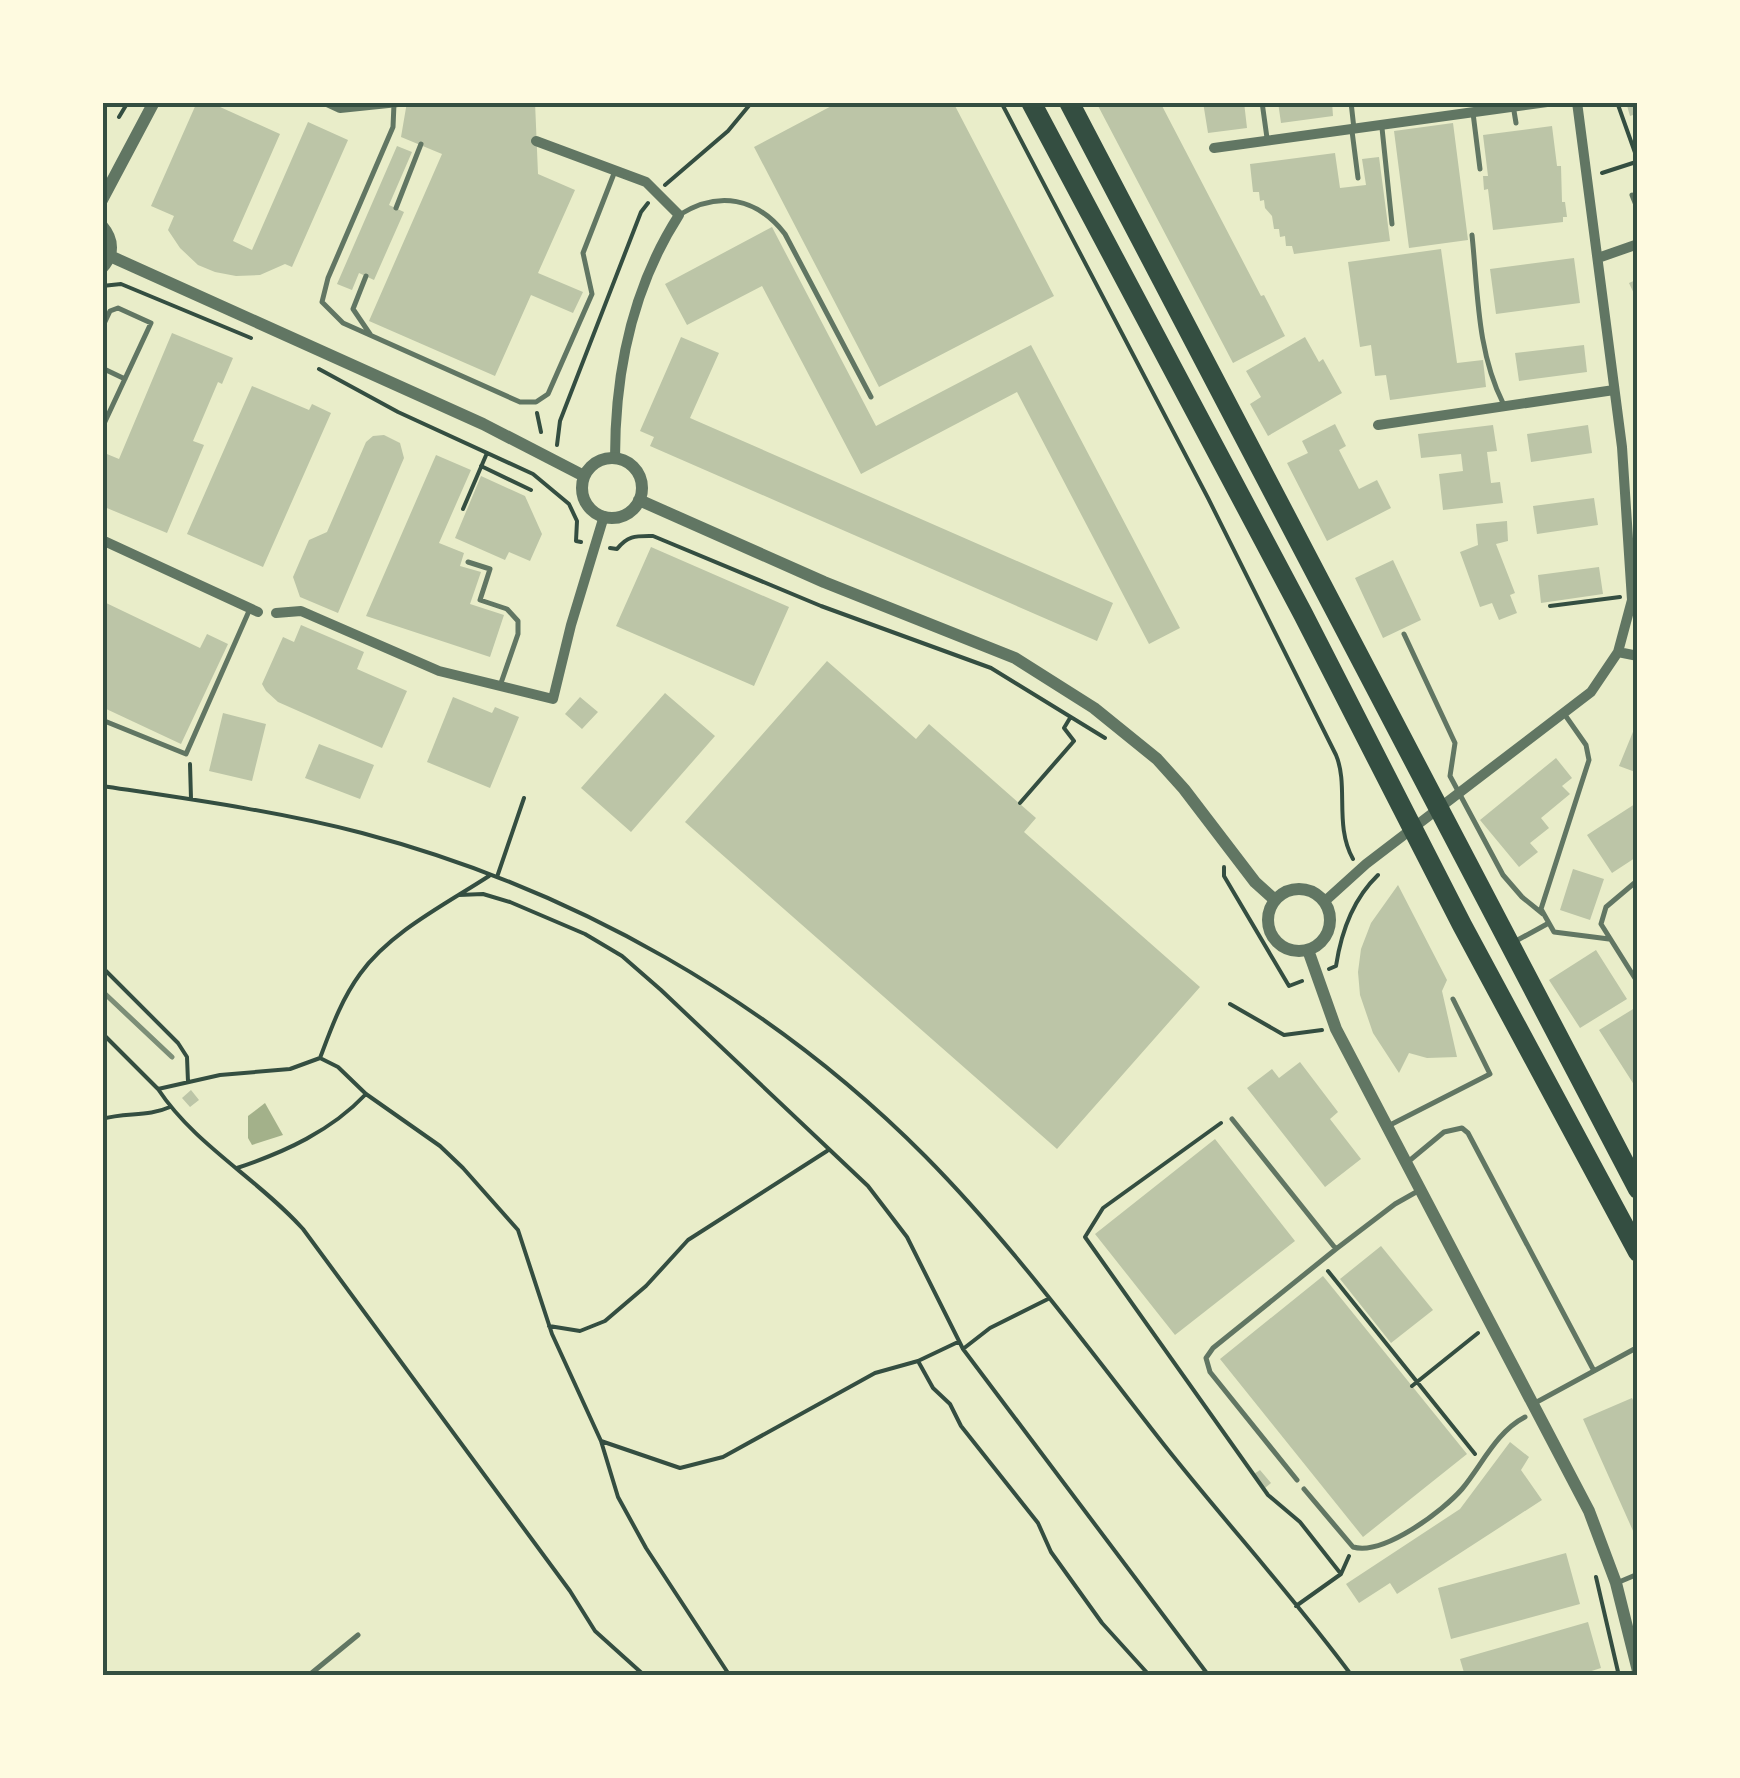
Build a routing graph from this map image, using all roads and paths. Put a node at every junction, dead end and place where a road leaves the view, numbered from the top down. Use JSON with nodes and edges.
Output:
{"nodes":[{"id":1,"x":128,"y":102,"type":"edge"},
{"id":2,"x":154,"y":102,"type":"edge"},
{"id":3,"x":327,"y":102,"type":"edge"},
{"id":4,"x":752,"y":102,"type":"edge"},
{"id":5,"x":1000,"y":102,"type":"edge"},
{"id":6,"x":1031,"y":102,"type":"edge"},
{"id":7,"x":1069,"y":102,"type":"edge"},
{"id":8,"x":1262,"y":102,"type":"edge"},
{"id":9,"x":1350,"y":102,"type":"edge"},
{"id":10,"x":1451,"y":102,"type":"edge"},
{"id":11,"x":1547,"y":102,"type":"edge"},
{"id":12,"x":1577,"y":102,"type":"edge"},
{"id":13,"x":1617,"y":102,"type":"edge"},
{"id":14,"x":396,"y":103,"type":"edge"},
{"id":15,"x":1513,"y":105,"type":"edge"},
{"id":16,"x":1629,"y":110,"type":"dead end"},
{"id":17,"x":1472,"y":113,"type":"junction"},
{"id":18,"x":1621,"y":114,"type":"junction"},
{"id":19,"x":119,"y":116,"type":"dead end"},
{"id":20,"x":1452,"y":116,"type":"junction"},
{"id":21,"x":1516,"y":123,"type":"dead end"},
{"id":22,"x":1382,"y":125,"type":"junction"},
{"id":23,"x":1353,"y":129,"type":"junction"},
{"id":24,"x":536,"y":141,"type":"dead end"},
{"id":25,"x":1268,"y":141,"type":"junction"},
{"id":26,"x":420,"y":144,"type":"dead end"},
{"id":27,"x":1214,"y":148,"type":"dead end"},
{"id":28,"x":1638,"y":161,"type":"edge"},
{"id":29,"x":1480,"y":169,"type":"dead end"},
{"id":30,"x":615,"y":171,"type":"junction"},
{"id":31,"x":1588,"y":176,"type":"junction"},
{"id":32,"x":1358,"y":178,"type":"dead end"},
{"id":33,"x":658,"y":192,"type":"junction"},
{"id":34,"x":1632,"y":196,"type":"dead end"},
{"id":35,"x":102,"y":200,"type":"edge"},
{"id":36,"x":396,"y":208,"type":"dead end"},
{"id":37,"x":1638,"y":210,"type":"edge"},
{"id":38,"x":680,"y":215,"type":"junction"},
{"id":39,"x":1392,"y":224,"type":"dead end"},
{"id":40,"x":102,"y":226,"type":"edge"},
{"id":41,"x":1472,"y":236,"type":"dead end"},
{"id":42,"x":1638,"y":244,"type":"edge"},
{"id":43,"x":1598,"y":258,"type":"junction"},
{"id":44,"x":106,"y":262,"type":"edge"},
{"id":45,"x":366,"y":276,"type":"dead end"},
{"id":46,"x":102,"y":286,"type":"edge"},
{"id":47,"x":102,"y":328,"type":"edge"},
{"id":48,"x":372,"y":336,"type":"junction"},
{"id":49,"x":253,"y":338,"type":"dead end"},
{"id":50,"x":308,"y":362,"type":"dead end"},
{"id":51,"x":102,"y":368,"type":"edge"},
{"id":52,"x":125,"y":379,"type":"junction"},
{"id":53,"x":1614,"y":390,"type":"junction"},
{"id":54,"x":871,"y":397,"type":"dead end"},
{"id":55,"x":534,"y":402,"type":"junction"},
{"id":56,"x":1504,"y":406,"type":"junction"},
{"id":57,"x":1378,"y":425,"type":"dead end"},
{"id":58,"x":102,"y":428,"type":"edge"},
{"id":59,"x":541,"y":432,"type":"dead end"},
{"id":60,"x":1634,"y":445,"type":"dead end"},
{"id":61,"x":1622,"y":447,"type":"junction"},
{"id":62,"x":488,"y":452,"type":"junction"},
{"id":63,"x":615,"y":458,"type":"junction"},
{"id":64,"x":551,"y":460,"type":"junction"},
{"id":65,"x":481,"y":466,"type":"junction"},
{"id":66,"x":584,"y":476,"type":"junction"},
{"id":67,"x":541,"y":479,"type":"junction"},
{"id":68,"x":531,"y":490,"type":"dead end"},
{"id":69,"x":639,"y":500,"type":"junction"},
{"id":70,"x":464,"y":509,"type":"dead end"},
{"id":71,"x":604,"y":516,"type":"junction"},
{"id":72,"x":102,"y":540,"type":"edge"},
{"id":73,"x":594,"y":545,"type":"junction"},
{"id":74,"x":468,"y":562,"type":"dead end"},
{"id":75,"x":1631,"y":597,"type":"junction"},
{"id":76,"x":1550,"y":606,"type":"dead end"},
{"id":77,"x":254,"y":610,"type":"joint"},
{"id":78,"x":276,"y":613,"type":"dead end"},
{"id":79,"x":1404,"y":634,"type":"dead end"},
{"id":80,"x":1618,"y":652,"type":"junction"},
{"id":81,"x":1638,"y":656,"type":"edge"},
{"id":82,"x":500,"y":686,"type":"junction"},
{"id":83,"x":1072,"y":713,"type":"junction"},
{"id":84,"x":1565,"y":715,"type":"junction"},
{"id":85,"x":102,"y":720,"type":"edge"},
{"id":86,"x":1117,"y":744,"type":"dead end"},
{"id":87,"x":186,"y":754,"type":"junction"},
{"id":88,"x":102,"y":786,"type":"edge"},
{"id":89,"x":524,"y":798,"type":"dead end"},
{"id":90,"x":191,"y":799,"type":"junction"},
{"id":91,"x":1020,"y":803,"type":"dead end"},
{"id":92,"x":1223,"y":858,"type":"dead end"},
{"id":93,"x":1352,"y":858,"type":"dead end"},
{"id":94,"x":1386,"y":866,"type":"dead end"},
{"id":95,"x":494,"y":876,"type":"junction"},
{"id":96,"x":1638,"y":880,"type":"edge"},
{"id":97,"x":459,"y":895,"type":"junction"},
{"id":98,"x":1275,"y":900,"type":"junction"},
{"id":99,"x":1324,"y":902,"type":"junction"},
{"id":100,"x":1542,"y":914,"type":"junction"},
{"id":101,"x":1546,"y":924,"type":"junction"},
{"id":102,"x":1609,"y":939,"type":"junction"},
{"id":103,"x":1509,"y":944,"type":"junction"},
{"id":104,"x":1308,"y":950,"type":"junction"},
{"id":105,"x":102,"y":967,"type":"edge"},
{"id":106,"x":1317,"y":974,"type":"junction"},
{"id":107,"x":1638,"y":983,"type":"edge"},
{"id":108,"x":1453,"y":998,"type":"dead end"},
{"id":109,"x":1230,"y":1004,"type":"dead end"},
{"id":110,"x":1322,"y":1030,"type":"dead end"},
{"id":111,"x":102,"y":1033,"type":"edge"},
{"id":112,"x":320,"y":1058,"type":"junction"},
{"id":113,"x":188,"y":1082,"type":"junction"},
{"id":114,"x":158,"y":1089,"type":"junction"},
{"id":115,"x":366,"y":1094,"type":"junction"},
{"id":116,"x":170,"y":1107,"type":"junction"},
{"id":117,"x":102,"y":1118,"type":"edge"},
{"id":118,"x":1232,"y":1119,"type":"joint"},
{"id":119,"x":1388,"y":1126,"type":"junction"},
{"id":120,"x":829,"y":1150,"type":"junction"},
{"id":121,"x":1406,"y":1162,"type":"junction"},
{"id":122,"x":235,"y":1168,"type":"junction"},
{"id":123,"x":1638,"y":1189,"type":"edge"},
{"id":124,"x":1420,"y":1190,"type":"junction"},
{"id":125,"x":1336,"y":1250,"type":"junction"},
{"id":126,"x":1638,"y":1252,"type":"edge"},
{"id":127,"x":1048,"y":1298,"type":"junction"},
{"id":128,"x":549,"y":1326,"type":"junction"},
{"id":129,"x":1480,"y":1332,"type":"dead end"},
{"id":130,"x":959,"y":1342,"type":"junction"},
{"id":131,"x":1638,"y":1347,"type":"edge"},
{"id":132,"x":963,"y":1350,"type":"junction"},
{"id":133,"x":918,"y":1360,"type":"junction"},
{"id":134,"x":1206,"y":1365,"type":"junction"},
{"id":135,"x":1594,"y":1370,"type":"junction"},
{"id":136,"x":1186,"y":1381,"type":"junction"},
{"id":137,"x":1415,"y":1384,"type":"junction"},
{"id":138,"x":1534,"y":1403,"type":"junction"},
{"id":139,"x":1524,"y":1417,"type":"dead end"},
{"id":140,"x":600,"y":1440,"type":"junction"},
{"id":141,"x":1481,"y":1462,"type":"junction"},
{"id":142,"x":1296,"y":1480,"type":"dead end"},
{"id":143,"x":1304,"y":1489,"type":"dead end"},
{"id":144,"x":1353,"y":1547,"type":"junction"},
{"id":145,"x":1341,"y":1574,"type":"junction"},
{"id":146,"x":1638,"y":1574,"type":"edge"},
{"id":147,"x":1616,"y":1583,"type":"junction"},
{"id":148,"x":1296,"y":1606,"type":"junction"},
{"id":149,"x":358,"y":1635,"type":"dead end"},
{"id":150,"x":1638,"y":1671,"type":"edge"},
{"id":151,"x":308,"y":1676,"type":"edge"},
{"id":152,"x":645,"y":1676,"type":"edge"},
{"id":153,"x":730,"y":1676,"type":"edge"},
{"id":154,"x":972,"y":1676,"type":"edge"},
{"id":155,"x":996,"y":1676,"type":"edge"},
{"id":156,"x":1150,"y":1676,"type":"edge"},
{"id":157,"x":1209,"y":1676,"type":"edge"},
{"id":158,"x":1348,"y":1676,"type":"edge"}],
"edges":[{"from":1,"to":19,"type":"path"},
{"from":2,"to":35,"type":"street"},
{"from":3,"to":14,"type":"street"},
{"from":4,"to":33,"type":"path"},
{"from":5,"to":93,"type":"path"},
{"from":6,"to":126,"type":"highway"},
{"from":7,"to":103,"type":"highway"},
{"from":8,"to":25,"type":"lane"},
{"from":9,"to":23,"type":"lane"},
{"from":10,"to":20,"type":"lane"},
{"from":11,"to":15,"type":"street"},
{"from":12,"to":31,"type":"street"},
{"from":13,"to":18,"type":"path"},
{"from":14,"to":48,"type":"lane"},
{"from":15,"to":17,"type":"street"},
{"from":15,"to":21,"type":"lane"},
{"from":16,"to":18,"type":"path"},
{"from":17,"to":20,"type":"street"},
{"from":17,"to":29,"type":"lane"},
{"from":18,"to":28,"type":"path"},
{"from":20,"to":22,"type":"street"},
{"from":22,"to":23,"type":"street"},
{"from":22,"to":39,"type":"lane"},
{"from":23,"to":25,"type":"street"},
{"from":23,"to":32,"type":"lane"},
{"from":24,"to":30,"type":"street"},
{"from":25,"to":27,"type":"street"},
{"from":26,"to":36,"type":"lane"},
{"from":28,"to":31,"type":"path"},
{"from":30,"to":33,"type":"street"},
{"from":30,"to":55,"type":"lane"},
{"from":31,"to":43,"type":"street"},
{"from":33,"to":38,"type":"street"},
{"from":33,"to":64,"type":"path"},
{"from":34,"to":37,"type":"lane"},
{"from":38,"to":54,"type":"lane"},
{"from":38,"to":63,"type":"street"},
{"from":40,"to":44,"type":"street"},
{"from":41,"to":56,"type":"lane"},
{"from":42,"to":43,"type":"street"},
{"from":43,"to":53,"type":"street"},
{"from":44,"to":64,"type":"street"},
{"from":45,"to":48,"type":"lane"},
{"from":46,"to":49,"type":"path"},
{"from":47,"to":52,"type":"lane"},
{"from":48,"to":55,"type":"lane"},
{"from":50,"to":62,"type":"path"},
{"from":51,"to":52,"type":"lane"},
{"from":52,"to":58,"type":"lane"},
{"from":53,"to":56,"type":"street"},
{"from":53,"to":61,"type":"street"},
{"from":55,"to":59,"type":"path"},
{"from":56,"to":57,"type":"street"},
{"from":60,"to":61,"type":"street"},
{"from":61,"to":75,"type":"street"},
{"from":62,"to":65,"type":"path"},
{"from":62,"to":67,"type":"path"},
{"from":63,"to":66,"type":"street"},
{"from":63,"to":69,"type":"street"},
{"from":64,"to":66,"type":"street"},
{"from":64,"to":67,"type":"path"},
{"from":65,"to":68,"type":"path"},
{"from":65,"to":70,"type":"path"},
{"from":66,"to":71,"type":"street"},
{"from":67,"to":73,"type":"path"},
{"from":69,"to":71,"type":"street"},
{"from":69,"to":98,"type":"street"},
{"from":71,"to":73,"type":"street"},
{"from":72,"to":77,"type":"street"},
{"from":73,"to":82,"type":"street"},
{"from":73,"to":83,"type":"path"},
{"from":74,"to":82,"type":"lane"},
{"from":75,"to":76,"type":"path"},
{"from":75,"to":80,"type":"street"},
{"from":77,"to":87,"type":"lane"},
{"from":78,"to":82,"type":"street"},
{"from":79,"to":100,"type":"lane"},
{"from":80,"to":81,"type":"street"},
{"from":80,"to":84,"type":"street"},
{"from":83,"to":86,"type":"path"},
{"from":83,"to":91,"type":"path"},
{"from":84,"to":99,"type":"street"},
{"from":84,"to":100,"type":"lane"},
{"from":85,"to":87,"type":"lane"},
{"from":87,"to":90,"type":"path"},
{"from":88,"to":90,"type":"path"},
{"from":89,"to":95,"type":"path"},
{"from":90,"to":95,"type":"path"},
{"from":92,"to":106,"type":"path"},
{"from":94,"to":106,"type":"path"},
{"from":95,"to":97,"type":"path"},
{"from":95,"to":127,"type":"path"},
{"from":96,"to":102,"type":"lane"},
{"from":97,"to":112,"type":"path"},
{"from":97,"to":120,"type":"path"},
{"from":98,"to":99,"type":"street"},
{"from":98,"to":104,"type":"street"},
{"from":99,"to":104,"type":"street"},
{"from":100,"to":101,"type":"lane"},
{"from":101,"to":102,"type":"lane"},
{"from":101,"to":103,"type":"lane"},
{"from":102,"to":107,"type":"lane"},
{"from":103,"to":123,"type":"highway"},
{"from":104,"to":106,"type":"street"},
{"from":105,"to":113,"type":"path"},
{"from":106,"to":119,"type":"street"},
{"from":108,"to":119,"type":"lane"},
{"from":109,"to":110,"type":"path"},
{"from":111,"to":114,"type":"path"},
{"from":112,"to":113,"type":"path"},
{"from":112,"to":115,"type":"path"},
{"from":113,"to":114,"type":"path"},
{"from":114,"to":116,"type":"path"},
{"from":115,"to":122,"type":"path"},
{"from":115,"to":128,"type":"path"},
{"from":116,"to":117,"type":"path"},
{"from":116,"to":122,"type":"path"},
{"from":118,"to":125,"type":"lane"},
{"from":118,"to":136,"type":"path"},
{"from":119,"to":121,"type":"street"},
{"from":120,"to":128,"type":"path"},
{"from":120,"to":130,"type":"path"},
{"from":121,"to":124,"type":"street"},
{"from":121,"to":135,"type":"lane"},
{"from":122,"to":152,"type":"path"},
{"from":124,"to":125,"type":"lane"},
{"from":124,"to":138,"type":"street"},
{"from":125,"to":134,"type":"lane"},
{"from":125,"to":137,"type":"path"},
{"from":127,"to":132,"type":"path"},
{"from":127,"to":148,"type":"path"},
{"from":128,"to":140,"type":"path"},
{"from":129,"to":137,"type":"path"},
{"from":130,"to":132,"type":"path"},
{"from":130,"to":133,"type":"path"},
{"from":131,"to":135,"type":"lane"},
{"from":132,"to":157,"type":"path"},
{"from":133,"to":140,"type":"path"},
{"from":133,"to":156,"type":"path"},
{"from":134,"to":136,"type":"path"},
{"from":134,"to":142,"type":"lane"},
{"from":135,"to":138,"type":"lane"},
{"from":136,"to":145,"type":"path"},
{"from":137,"to":141,"type":"path"},
{"from":138,"to":147,"type":"street"},
{"from":139,"to":141,"type":"lane"},
{"from":140,"to":153,"type":"path"},
{"from":141,"to":144,"type":"lane"},
{"from":143,"to":144,"type":"lane"},
{"from":144,"to":145,"type":"path"},
{"from":145,"to":148,"type":"path"},
{"from":146,"to":147,"type":"lane"},
{"from":147,"to":150,"type":"street"},
{"from":148,"to":158,"type":"path"},
{"from":149,"to":151,"type":"lane"},
{"from":154,"to":155,"type":"path"}]}
